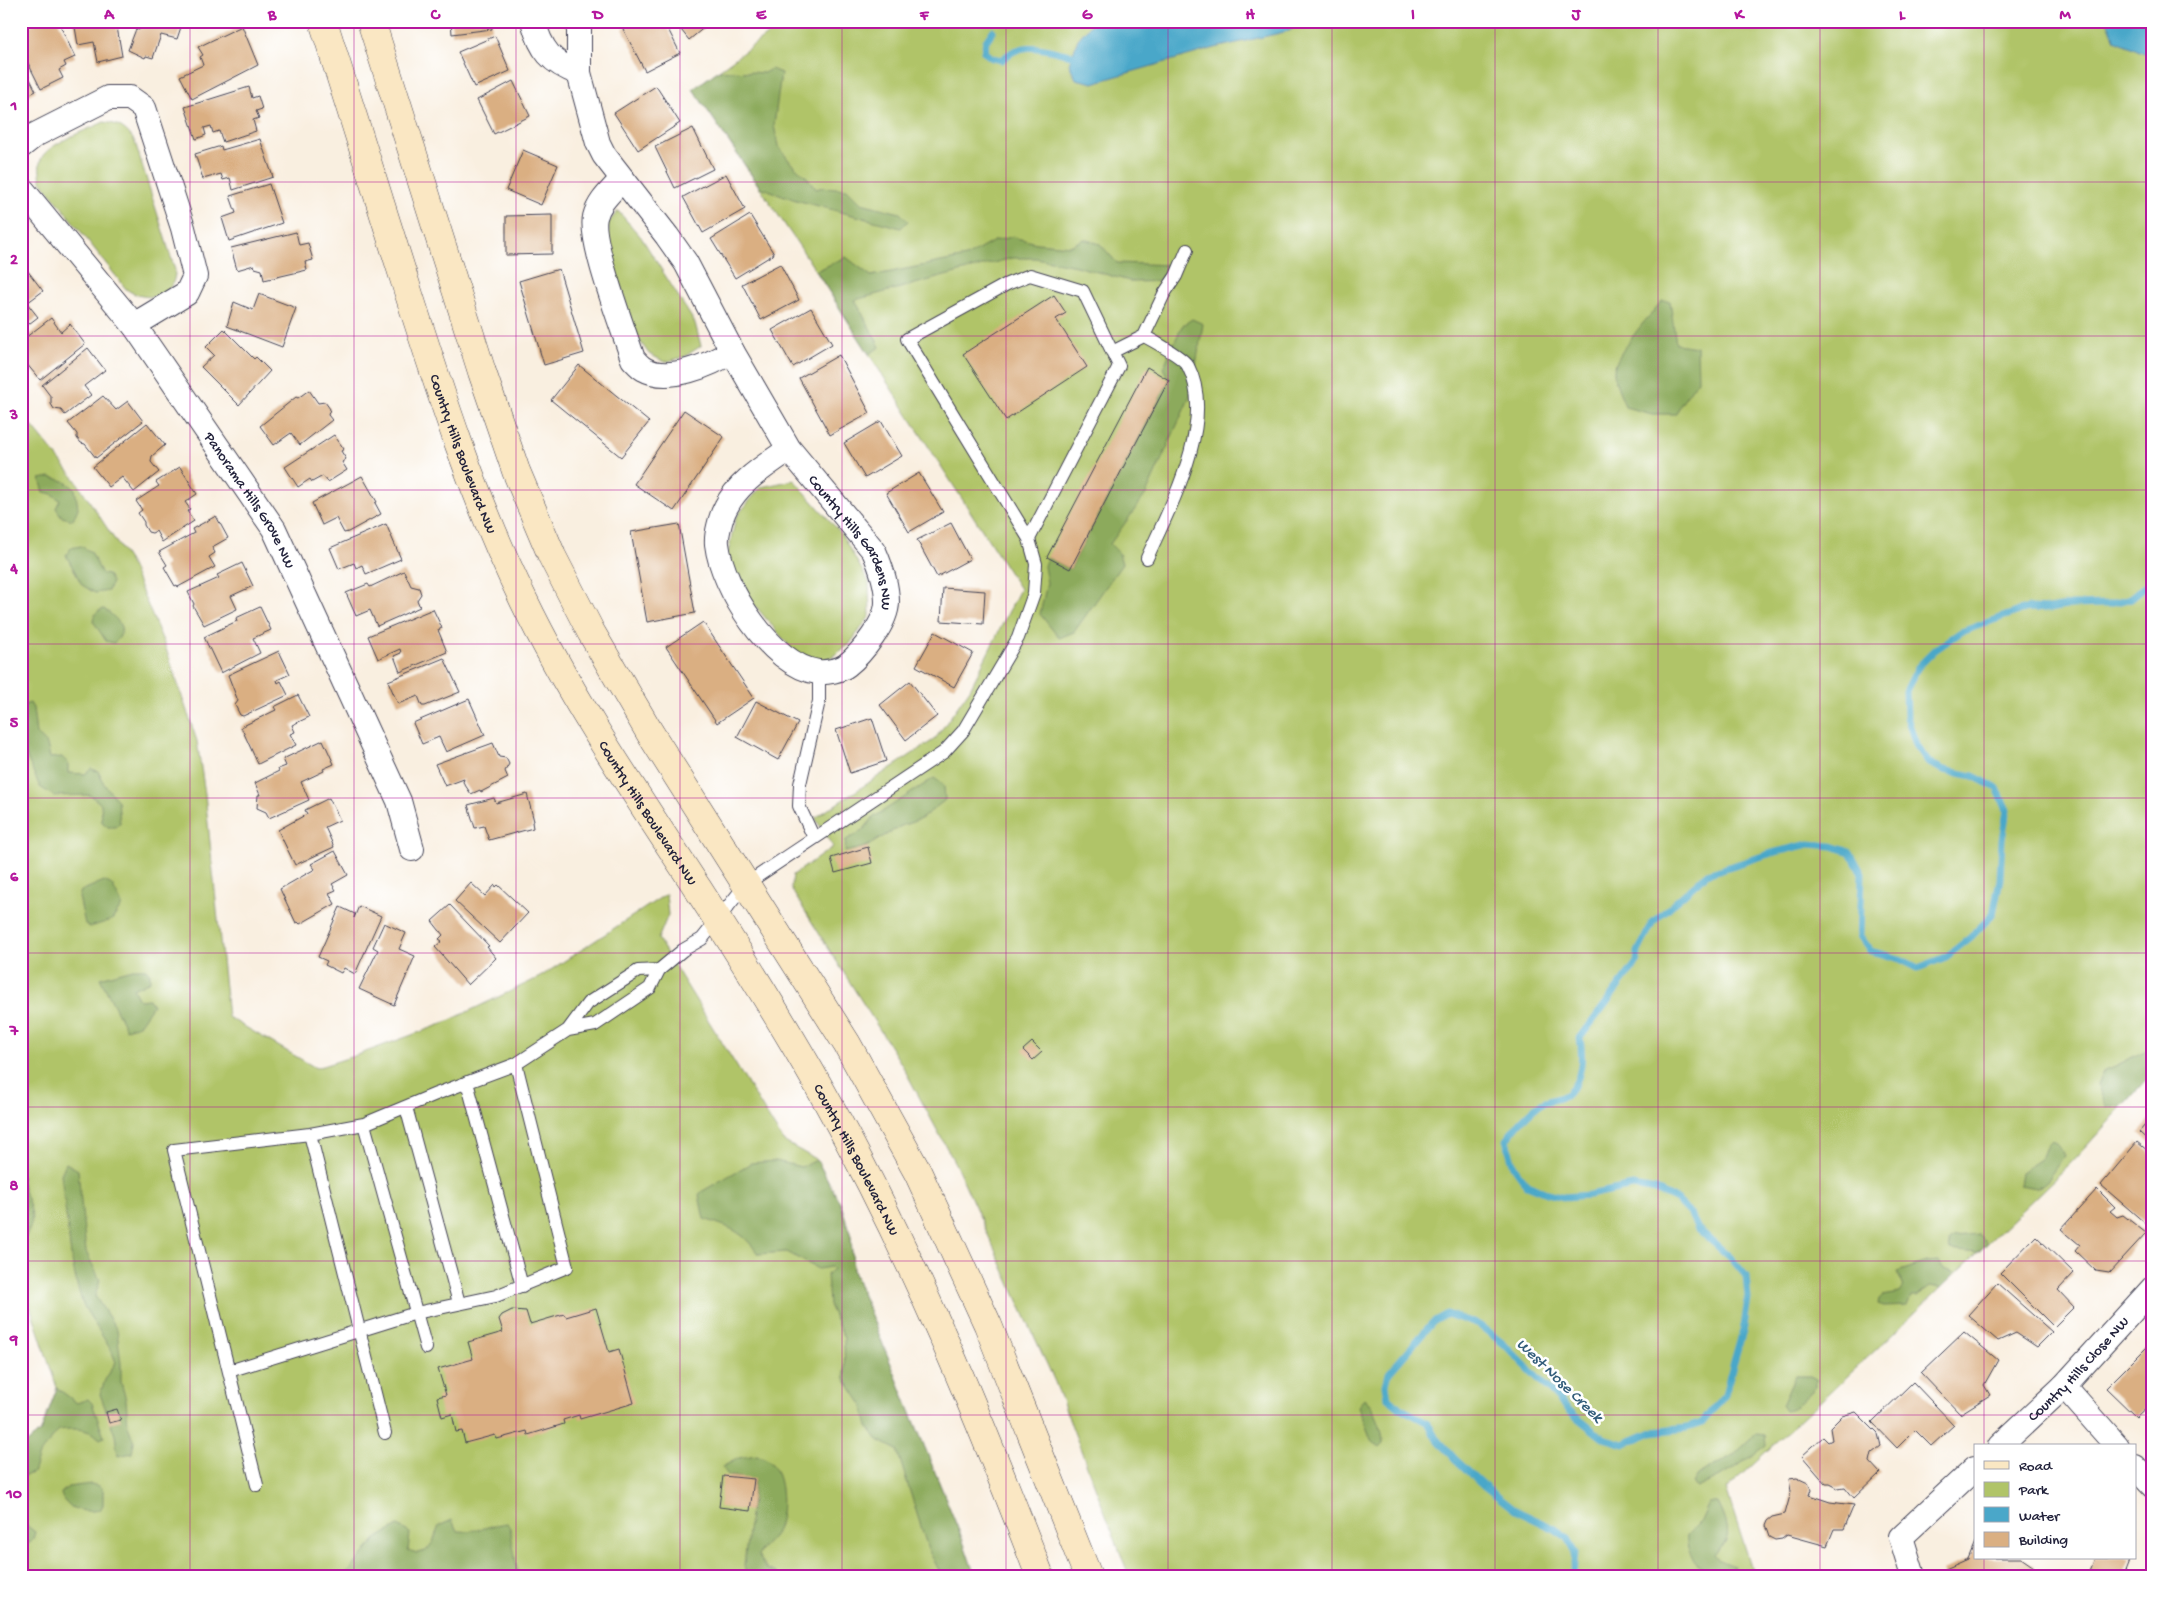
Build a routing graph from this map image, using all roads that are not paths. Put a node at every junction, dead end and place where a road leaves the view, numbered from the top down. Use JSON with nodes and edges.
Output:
{"nodes":[{"id":1,"x":323,"y":21,"type":"edge"},
{"id":2,"x":371,"y":21,"type":"edge"},
{"id":3,"x":533,"y":21,"type":"edge"},
{"id":4,"x":578,"y":21,"type":"edge"},
{"id":5,"x":579,"y":73,"type":"junction"},
{"id":6,"x":21,"y":146,"type":"edge"},
{"id":7,"x":622,"y":179,"type":"junction"},
{"id":8,"x":21,"y":188,"type":"edge"},
{"id":9,"x":1187,"y":250,"type":"dead end"},
{"id":10,"x":134,"y":325,"type":"junction"},
{"id":11,"x":1144,"y":336,"type":"junction"},
{"id":12,"x":732,"y":351,"type":"junction"},
{"id":13,"x":1112,"y":352,"type":"junction"},
{"id":14,"x":789,"y":449,"type":"junction"},
{"id":15,"x":1029,"y":539,"type":"junction"},
{"id":16,"x":1147,"y":558,"type":"dead end"},
{"id":17,"x":819,"y":672,"type":"junction"},
{"id":18,"x":814,"y":838,"type":"junction"},
{"id":19,"x":412,"y":849,"type":"dead end"},
{"id":20,"x":746,"y":884,"type":"junction"},
{"id":21,"x":716,"y":919,"type":"junction"},
{"id":22,"x":659,"y":970,"type":"junction"},
{"id":23,"x":568,"y":1030,"type":"junction"},
{"id":24,"x":516,"y":1064,"type":"junction"},
{"id":25,"x":467,"y":1082,"type":"junction"},
{"id":26,"x":406,"y":1107,"type":"junction"},
{"id":27,"x":364,"y":1124,"type":"junction"},
{"id":28,"x":310,"y":1134,"type":"junction"},
{"id":29,"x":522,"y":1286,"type":"junction"},
{"id":30,"x":2153,"y":1288,"type":"edge"},
{"id":31,"x":460,"y":1303,"type":"junction"},
{"id":32,"x":416,"y":1313,"type":"junction"},
{"id":33,"x":359,"y":1330,"type":"junction"},
{"id":34,"x":426,"y":1348,"type":"dead end"},
{"id":35,"x":229,"y":1371,"type":"junction"},
{"id":36,"x":2064,"y":1386,"type":"junction"},
{"id":37,"x":385,"y":1434,"type":"dead end"},
{"id":38,"x":2002,"y":1444,"type":"edge"},
{"id":39,"x":2115,"y":1444,"type":"edge"},
{"id":40,"x":2136,"y":1467,"type":"edge"},
{"id":41,"x":1974,"y":1469,"type":"edge"},
{"id":42,"x":257,"y":1485,"type":"dead end"},
{"id":43,"x":2153,"y":1486,"type":"edge"},
{"id":44,"x":1040,"y":1576,"type":"edge"},
{"id":45,"x":1088,"y":1576,"type":"edge"},
{"id":46,"x":1913,"y":1576,"type":"edge"}],
"edges":[{"from":1,"to":21,"type":"main road","name":"Country Hills Boulevard NW"},
{"from":2,"to":20,"type":"main road"},
{"from":3,"to":5,"type":"street"},
{"from":4,"to":5,"type":"street","name":"Country Hills Gardens NW"},
{"from":5,"to":7,"type":"street","name":"Country Hills Gardens NW"},
{"from":6,"to":10,"type":"street"},
{"from":7,"to":12,"type":"street","name":"Country Hills Gardens NW"},
{"from":7,"to":12,"type":"street"},
{"from":8,"to":10,"type":"street","name":"Panorama Hills Grove NW"},
{"from":9,"to":11,"type":"lane"},
{"from":10,"to":19,"type":"street","name":"Panorama Hills Grove NW"},
{"from":11,"to":13,"type":"lane"},
{"from":11,"to":16,"type":"lane"},
{"from":12,"to":14,"type":"street","name":"Country Hills Gardens NW"},
{"from":13,"to":15,"type":"lane"},
{"from":13,"to":15,"type":"lane"},
{"from":14,"to":17,"type":"street","name":"Country Hills Gardens NW"},
{"from":14,"to":17,"type":"street"},
{"from":15,"to":18,"type":"lane"},
{"from":17,"to":18,"type":"lane"},
{"from":18,"to":20,"type":"lane"},
{"from":20,"to":21,"type":"lane"},
{"from":20,"to":45,"type":"main road"},
{"from":21,"to":22,"type":"lane"},
{"from":21,"to":44,"type":"main road","name":"Country Hills Boulevard NW"},
{"from":22,"to":23,"type":"lane"},
{"from":22,"to":23,"type":"lane"},
{"from":23,"to":24,"type":"lane"},
{"from":24,"to":25,"type":"lane"},
{"from":24,"to":29,"type":"lane"},
{"from":25,"to":26,"type":"lane"},
{"from":25,"to":29,"type":"lane"},
{"from":26,"to":27,"type":"lane"},
{"from":26,"to":31,"type":"lane"},
{"from":27,"to":28,"type":"lane"},
{"from":27,"to":32,"type":"lane"},
{"from":28,"to":33,"type":"lane"},
{"from":28,"to":35,"type":"lane"},
{"from":29,"to":31,"type":"lane"},
{"from":30,"to":36,"type":"street","name":"Country Hills Close NW"},
{"from":31,"to":32,"type":"lane"},
{"from":32,"to":33,"type":"lane"},
{"from":32,"to":34,"type":"lane"},
{"from":33,"to":35,"type":"lane"},
{"from":33,"to":37,"type":"lane"},
{"from":35,"to":42,"type":"lane"},
{"from":36,"to":38,"type":"street","name":"Country Hills Close NW"},
{"from":36,"to":39,"type":"street"},
{"from":40,"to":43,"type":"street"},
{"from":41,"to":46,"type":"street"}]}
